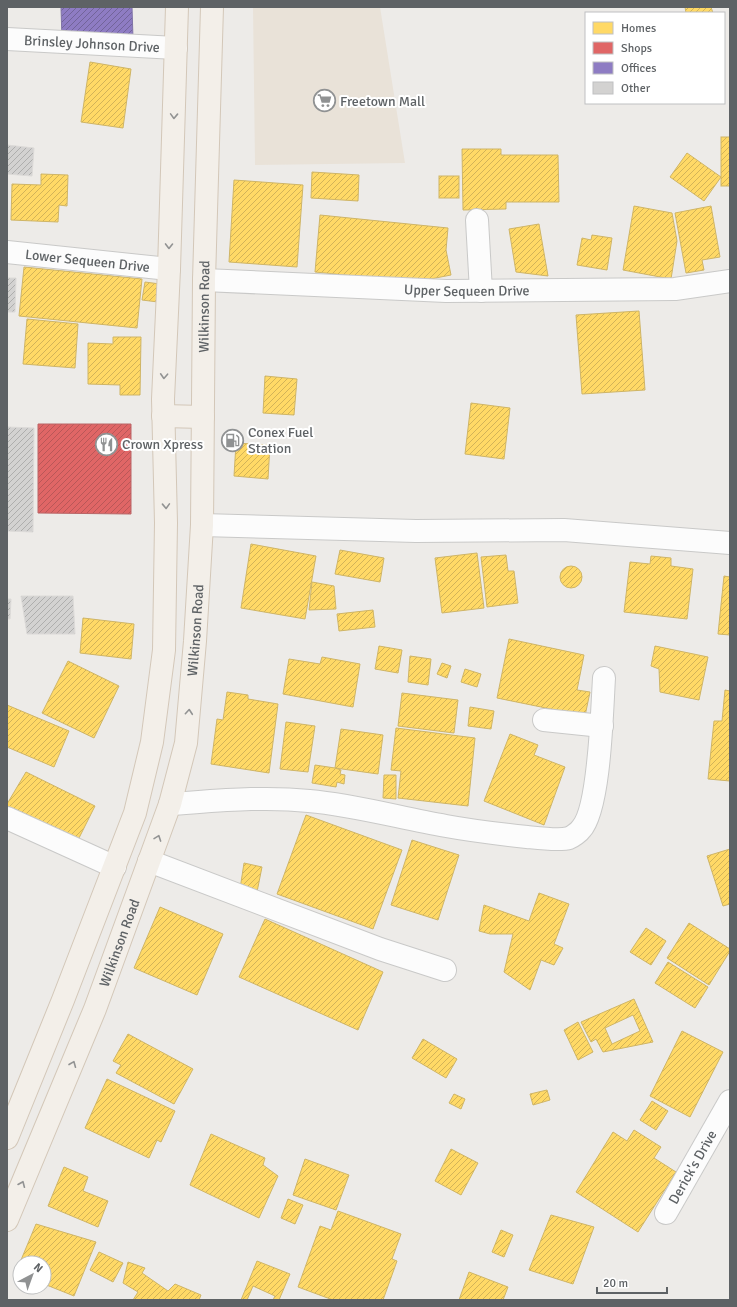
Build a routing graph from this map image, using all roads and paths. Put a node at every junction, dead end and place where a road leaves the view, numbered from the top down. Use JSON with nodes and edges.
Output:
{"nodes":[{"id":1,"x":177,"y":7,"type":"edge"},
{"id":2,"x":212,"y":7,"type":"edge"},
{"id":3,"x":7,"y":39,"type":"edge"},
{"id":4,"x":176,"y":48,"type":"junction"},
{"id":5,"x":175,"y":86,"type":"junction"},
{"id":6,"x":210,"y":87,"type":"junction"},
{"id":7,"x":478,"y":220,"type":"dead end"},
{"id":8,"x":7,"y":252,"type":"edge"},
{"id":9,"x":169,"y":269,"type":"junction"},
{"id":10,"x":204,"y":280,"type":"junction"},
{"id":11,"x":730,"y":281,"type":"edge"},
{"id":12,"x":481,"y":290,"type":"junction"},
{"id":13,"x":164,"y":416,"type":"junction"},
{"id":14,"x":203,"y":416,"type":"junction"},
{"id":15,"x":202,"y":525,"type":"junction"},
{"id":16,"x":730,"y":543,"type":"edge"},
{"id":17,"x":604,"y":678,"type":"dead end"},
{"id":18,"x":544,"y":720,"type":"dead end"},
{"id":19,"x":602,"y":726,"type":"junction"},
{"id":20,"x":170,"y":804,"type":"junction"},
{"id":21,"x":7,"y":818,"type":"edge"},
{"id":22,"x":150,"y":861,"type":"junction"},
{"id":23,"x":115,"y":867,"type":"junction"},
{"id":24,"x":445,"y":970,"type":"dead end"},
{"id":25,"x":730,"y":1101,"type":"edge"},
{"id":26,"x":7,"y":1138,"type":"edge"},
{"id":27,"x":666,"y":1213,"type":"dead end"},
{"id":28,"x":7,"y":1220,"type":"edge"}],
"edges":[{"from":1,"to":4,"type":"main road"},
{"from":2,"to":6,"type":"main road","name":"Wilkinson Road"},
{"from":3,"to":4,"type":"street","name":"Brinsley Johnson Drive"},
{"from":4,"to":5,"type":"main road"},
{"from":5,"to":6,"type":"main road"},
{"from":5,"to":9,"type":"main road","one_way":true},
{"from":6,"to":10,"type":"main road","name":"Wilkinson Road"},
{"from":7,"to":12,"type":"street"},
{"from":8,"to":9,"type":"street","name":"Lower Sequeen Drive"},
{"from":9,"to":13,"type":"main road","one_way":true},
{"from":10,"to":12,"type":"street","name":"Upper Sequeen Drive"},
{"from":10,"to":14,"type":"main road","name":"Wilkinson Road"},
{"from":11,"to":12,"type":"street","name":"Upper Sequeen Drive"},
{"from":13,"to":14,"type":"main road"},
{"from":13,"to":23,"type":"main road","one_way":true},
{"from":14,"to":15,"type":"main road","name":"Wilkinson Road"},
{"from":15,"to":16,"type":"street"},
{"from":20,"to":15,"type":"main road","name":"Wilkinson Road","one_way":true},
{"from":17,"to":19,"type":"street"},
{"from":18,"to":19,"type":"street"},
{"from":19,"to":20,"type":"street"},
{"from":22,"to":20,"type":"main road","name":"Wilkinson Road","one_way":true},
{"from":21,"to":23,"type":"street"},
{"from":22,"to":24,"type":"street"},
{"from":28,"to":22,"type":"main road","name":"Wilkinson Road","one_way":true},
{"from":23,"to":26,"type":"main road"},
{"from":25,"to":27,"type":"street","name":"Derick's Drive"}]}
